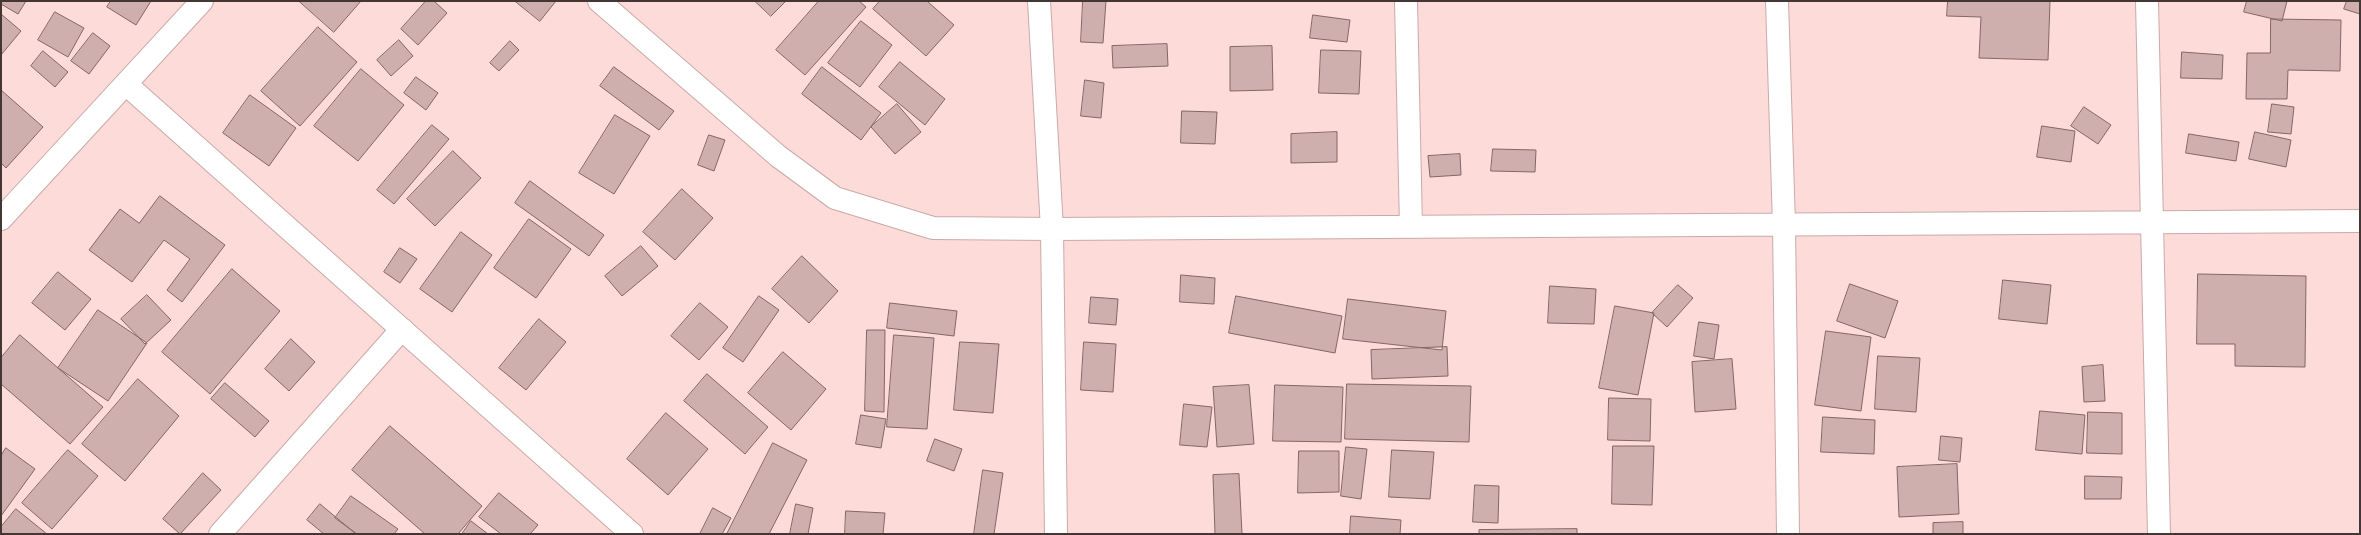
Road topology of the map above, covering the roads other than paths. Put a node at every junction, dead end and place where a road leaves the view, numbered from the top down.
1 (202, 1) edge
2 (598, 1) edge
3 (1039, 1) edge
4 (1406, 1) edge
5 (1777, 1) edge
6 (2147, 1) edge
7 (127, 85) junction
8 (1, 219) edge
9 (2360, 221) edge
10 (2151, 222) junction
11 (1784, 225) junction
12 (1411, 227) junction
13 (1052, 229) junction
14 (402, 329) junction
15 (220, 534) edge
16 (632, 534) edge
17 (1056, 534) edge
18 (1788, 534) edge
19 (2159, 534) edge

1 - 7 street
2 - 13 street
3 - 13 street
4 - 12 street
5 - 11 street
6 - 10 street
7 - 8 street
7 - 14 street
9 - 10 street
10 - 11 street
10 - 19 street
11 - 12 street
11 - 18 street
12 - 13 street
13 - 17 street
14 - 15 street
14 - 16 street

